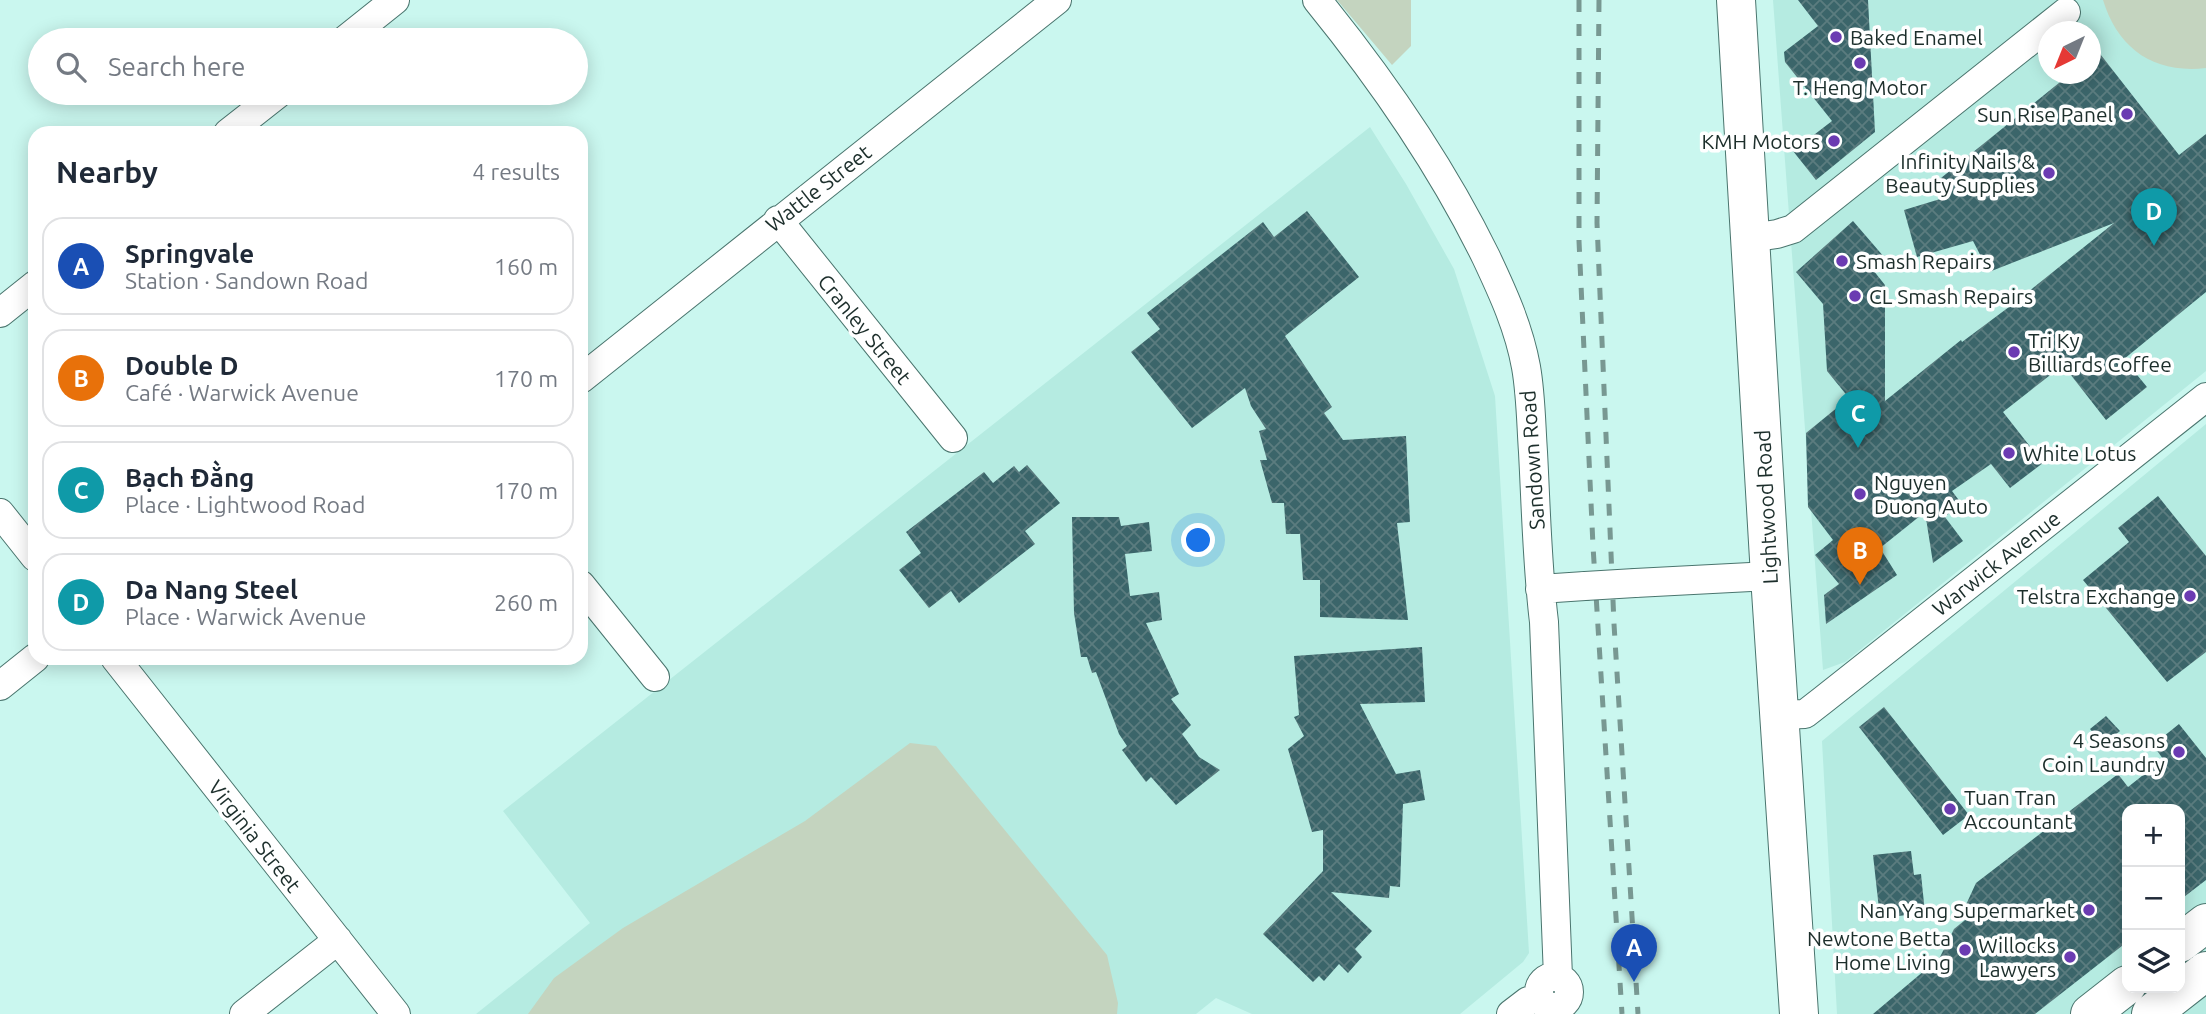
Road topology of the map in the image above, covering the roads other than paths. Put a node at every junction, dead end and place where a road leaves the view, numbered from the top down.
1 (395, 0) edge
2 (1057, 0) edge
3 (1317, 0) edge
4 (1735, 0) edge
5 (2066, 12) dead end
6 (360, 28) edge
7 (264, 105) edge
8 (237, 126) edge
9 (778, 220) junction
10 (1750, 238) junction
11 (28, 291) edge
12 (0, 313) edge
13 (588, 373) edge
14 (2206, 397) edge
15 (953, 438) dead end
16 (0, 513) edge
17 (28, 548) edge
18 (1770, 576) junction
19 (1540, 589) junction
20 (588, 594) edge
21 (28, 664) edge
22 (121, 665) edge
23 (655, 677) dead end
24 (0, 686) edge
25 (1780, 715) junction
26 (2206, 923) edge
27 (2185, 939) edge
28 (338, 940) junction
29 (2206, 971) edge
30 (2122, 989) edge
31 (1551, 999) edge
32 (244, 1014) edge
33 (396, 1014) edge
34 (1511, 1014) edge
35 (1799, 1014) edge
36 (2090, 1014) edge
37 (2151, 1014) edge

1 - 6 street
2 - 9 street, Wattle Street
3 - 19 street, Sandown Road
4 - 10 main road, Lightwood Road
5 - 10 street
7 - 8 street
9 - 13 street, Wattle Street
9 - 15 street, Cranley Street
10 - 18 main road, Lightwood Road
11 - 12 street
14 - 25 street, Warwick Avenue
16 - 17 street
18 - 19 street, bridge
18 - 25 main road, Lightwood Road
19 - 31 street, Sandown Road
20 - 23 street
21 - 24 street
22 - 28 street, Virginia Street
25 - 35 main road, Lightwood Road
26 - 27 main road
28 - 32 street
28 - 33 street, Virginia Street
29 - 37 main road
30 - 36 main road
31 - 34 street

